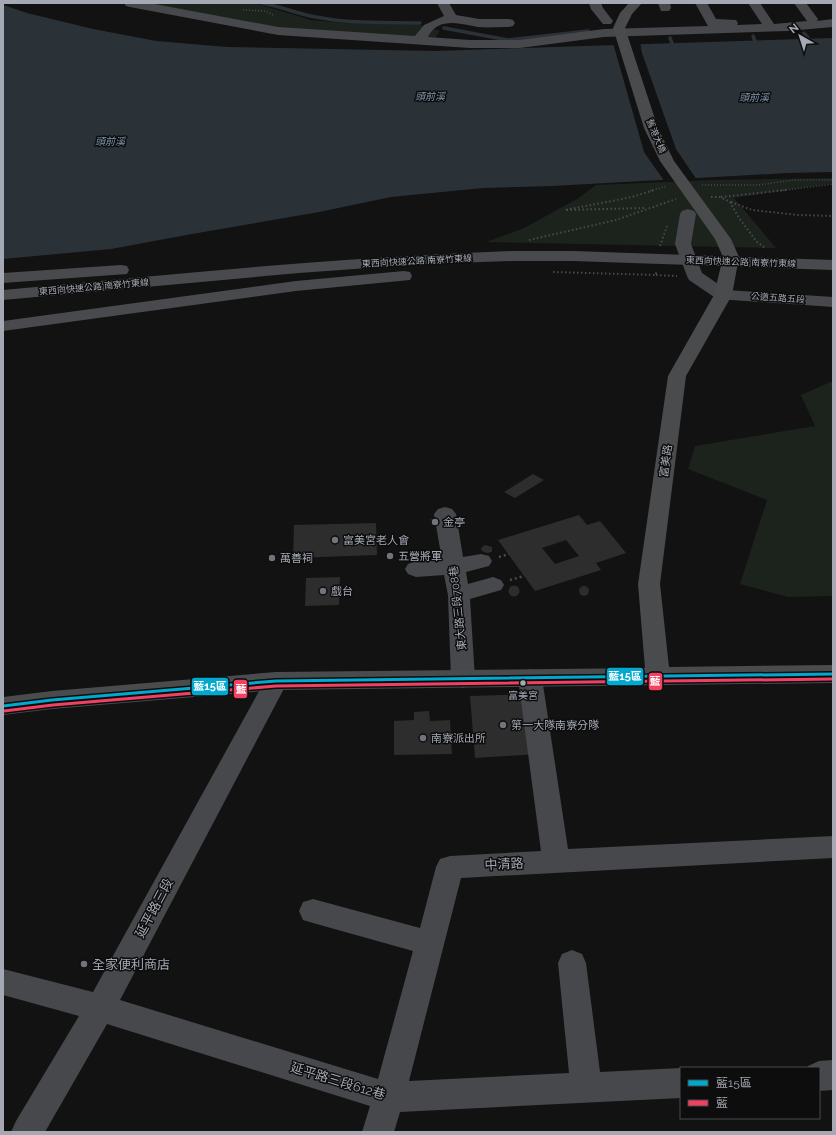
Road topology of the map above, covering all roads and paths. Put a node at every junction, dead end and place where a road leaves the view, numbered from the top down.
1 (130, 3) edge
2 (443, 3) edge
3 (595, 3) edge
4 (636, 3) edge
5 (702, 3) edge
6 (754, 3) edge
7 (800, 3) edge
8 (833, 17) edge
9 (451, 18) junction
10 (812, 19) junction
11 (607, 21) dead end
12 (509, 23) dead end
13 (768, 23) junction
14 (833, 23) edge
15 (420, 41) junction
16 (833, 184) edge
17 (720, 197) junction
18 (705, 198) dead end
19 (676, 199) dead end
20 (730, 202) junction
21 (688, 214) dead end
22 (833, 216) edge
23 (524, 241) dead end
24 (767, 250) dead end
25 (731, 257) joint
26 (513, 262) junction
27 (833, 265) edge
28 (656, 275) dead end
29 (833, 275) edge
30 (695, 276) junction
31 (3, 278) edge
32 (3, 295) edge
33 (723, 295) junction
34 (833, 302) edge
35 (3, 306) edge
36 (3, 326) edge
37 (445, 514) dead end
38 (481, 562) dead end
39 (454, 567) junction
40 (416, 569) dead end
41 (493, 585) dead end
42 (459, 595) junction
43 (833, 674) edge
44 (658, 676) junction
45 (530, 678) junction
46 (463, 679) junction
47 (276, 681) junction
48 (3, 706) edge
49 (833, 848) edge
50 (556, 861) junction
51 (313, 911) dead end
52 (430, 943) junction
53 (572, 963) dead end
54 (3, 982) edge
55 (100, 1008) junction
56 (833, 1075) edge
57 (820, 1076) edge
58 (680, 1083) edge
59 (586, 1088) junction
60 (390, 1097) junction
61 (27, 1132) edge
62 (378, 1132) edge

1 - 15 street
2 - 9 street
3 - 11 street
4 - 25 main road, 舊港大橋
5 - 13 street
6 - 13 street
7 - 10 street
8 - 10 street
9 - 12 street
9 - 15 street
10 - 13 street
14 - 15 street
16 - 17 path
17 - 18 path
17 - 20 path
19 - 23 path
20 - 22 path
20 - 24 path
21 - 30 street
25 - 33 main road, 富美路
26 - 27 highway, 東西向快速公路 南寮竹東線
26 - 29 highway, 東西向快速公路 南寮竹東線
26 - 31 highway
26 - 32 highway, 東西向快速公路 南寮竹東線
26 - 35 highway, 東西向快速公路 南寮竹東線
26 - 36 highway
28 - 30 path
30 - 33 street
33 - 34 street, 公道五路五段
33 - 44 main road, 富美路
37 - 39 street, 東大路三段708巷
38 - 39 street
39 - 40 street
39 - 42 street, 東大路三段708巷
41 - 42 street
42 - 46 street, 東大路三段708巷
43 - 44 main road
44 - 45 main road
45 - 46 main road
45 - 50 street
46 - 47 main road
47 - 48 main road
47 - 55 street, 延平路三段
49 - 50 street, 中清路
50 - 52 street, 中清路
51 - 52 street
52 - 60 street, 中清路
53 - 59 street
54 - 55 street, 延平路三段612巷
55 - 60 street, 延平路三段612巷
55 - 61 street, 延平路三段
56 - 57 street
58 - 59 street, 延平路三段612巷
59 - 60 street, 延平路三段612巷
60 - 62 street, 中清路

